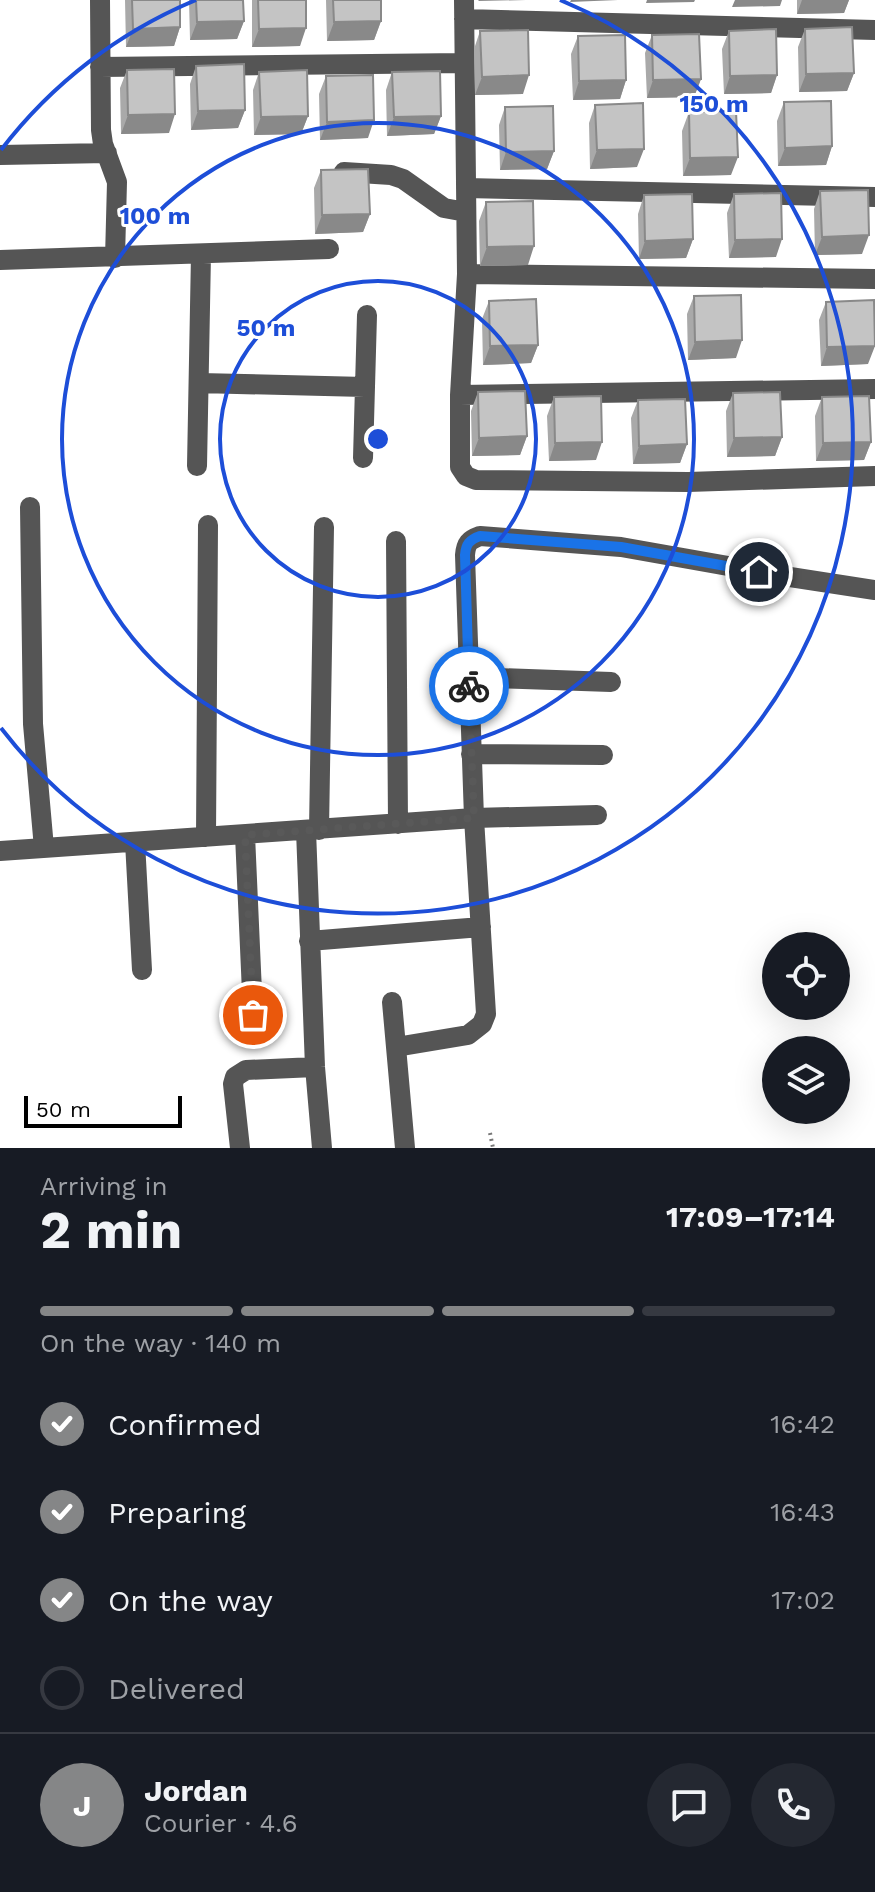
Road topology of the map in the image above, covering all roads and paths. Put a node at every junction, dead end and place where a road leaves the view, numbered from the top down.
1 (100, 0) edge
2 (464, 9) edge
3 (875, 30) edge
4 (464, 63) junction
5 (100, 67) junction
6 (107, 153) junction
7 (0, 155) edge
8 (344, 172) edge
9 (466, 188) junction
10 (875, 197) edge
11 (466, 212) junction
12 (329, 249) dead end
13 (201, 254) junction
14 (115, 258) junction
15 (0, 260) edge
16 (467, 274) junction
17 (875, 279) edge
18 (367, 315) dead end
19 (199, 383) junction
20 (365, 387) junction
21 (875, 389) edge
22 (460, 395) junction
23 (363, 458) dead end
24 (197, 466) dead end
25 (875, 476) edge
26 (30, 507) dead end
27 (208, 525) dead end
28 (324, 527) dead end
29 (396, 541) dead end
30 (875, 590) edge
31 (469, 677) junction
32 (611, 682) dead end
33 (471, 754) junction
34 (603, 755) dead end
35 (597, 815) dead end
36 (474, 818) junction
37 (398, 824) junction
38 (312, 830) junction
39 (245, 835) junction
40 (206, 837) junction
41 (135, 842) junction
42 (44, 848) junction
43 (0, 851) edge
44 (481, 927) junction
45 (309, 941) junction
46 (142, 970) dead end
47 (392, 1002) dead end
48 (253, 1015) dead end
49 (396, 1047) junction
50 (315, 1067) junction
51 (490, 1133) dead end
52 (240, 1148) edge
53 (322, 1148) edge
54 (405, 1148) edge
55 (493, 1148) edge

1 - 5 street
2 - 3 street
2 - 4 street
4 - 5 street
4 - 9 street
5 - 6 street
6 - 7 street
6 - 14 street
8 - 11 street
9 - 10 street
9 - 11 street
11 - 16 street
12 - 13 street
13 - 14 street
13 - 19 street
14 - 15 street
16 - 17 street
16 - 22 street
18 - 20 street
19 - 20 street
19 - 24 street
20 - 23 street
21 - 22 street
22 - 25 street
26 - 42 street
27 - 40 street
28 - 38 street
29 - 37 street
30 - 31 street
31 - 32 street
31 - 33 street
33 - 34 street
33 - 36 street
35 - 36 street
36 - 37 street
36 - 44 street
37 - 38 street
38 - 39 street
38 - 45 street
39 - 40 street
39 - 48 street
40 - 41 street
41 - 42 street
41 - 46 street
42 - 43 street
44 - 45 street
44 - 49 street
45 - 50 street
47 - 49 street
49 - 54 street
50 - 52 street
50 - 53 street
51 - 55 path

